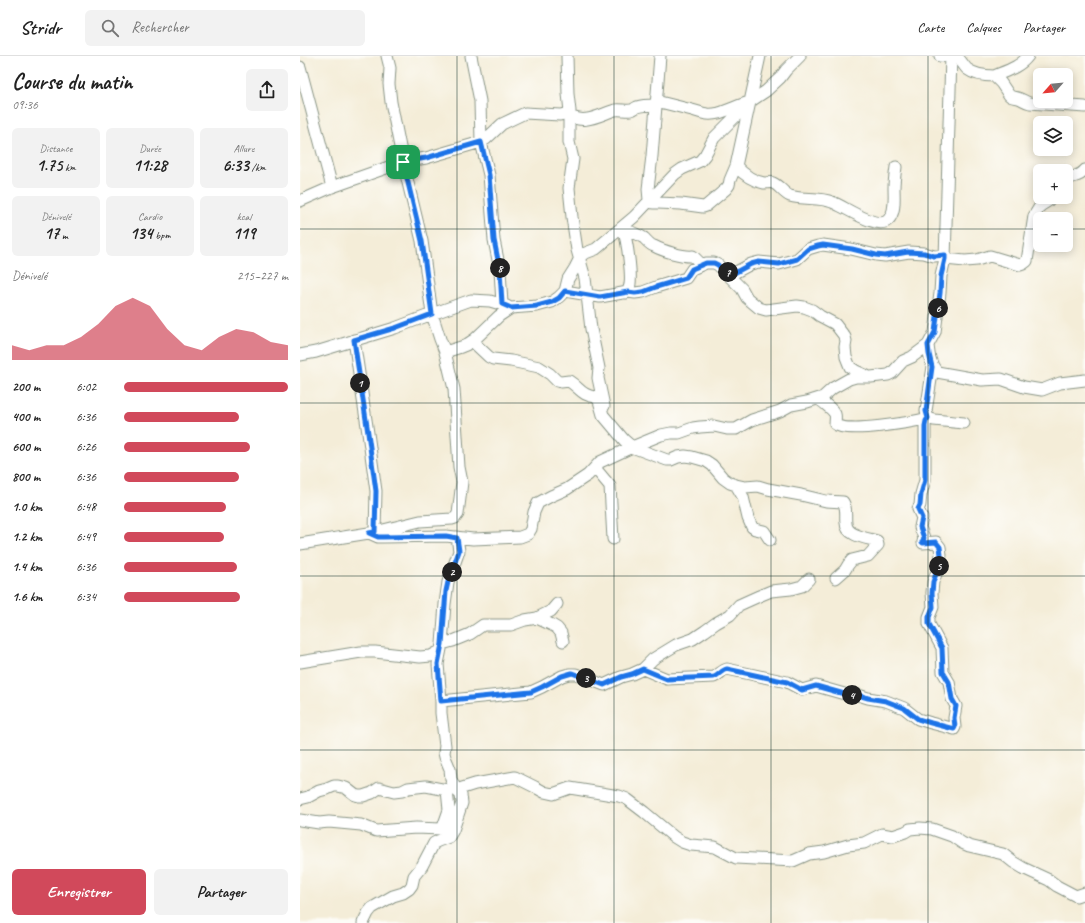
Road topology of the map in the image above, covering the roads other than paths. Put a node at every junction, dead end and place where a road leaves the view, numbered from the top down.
1 (387, 56) edge
2 (471, 56) edge
3 (567, 56) edge
4 (660, 56) edge
5 (760, 56) edge
6 (800, 56) edge
7 (940, 56) edge
8 (952, 56) edge
9 (1028, 56) edge
10 (300, 67) edge
11 (994, 76) junction
12 (751, 101) junction
13 (655, 103) junction
14 (1085, 107) edge
15 (568, 115) junction
16 (481, 142) junction
17 (403, 162) junction
18 (736, 166) junction
19 (896, 167) dead end
20 (1085, 170) edge
21 (1073, 177) edge
22 (332, 186) junction
23 (649, 200) junction
24 (300, 201) edge
25 (1043, 204) edge
26 (622, 229) junction
27 (945, 257) junction
28 (580, 258) junction
29 (702, 265) junction
30 (722, 270) junction
31 (565, 291) junction
32 (626, 293) junction
33 (587, 295) junction
34 (507, 306) junction
35 (432, 314) junction
36 (354, 340) junction
37 (472, 340) junction
38 (928, 345) junction
39 (445, 352) junction
40 (300, 355) edge
41 (932, 367) junction
42 (868, 377) junction
43 (1085, 380) edge
44 (818, 399) junction
45 (928, 418) junction
46 (609, 423) junction
47 (964, 423) dead end
48 (632, 447) junction
49 (595, 468) junction
50 (736, 485) junction
51 (372, 533) junction
52 (457, 538) junction
53 (613, 539) dead end
54 (770, 540) dead end
55 (300, 544) edge
56 (836, 578) dead end
57 (808, 579) dead end
58 (557, 604) dead end
59 (537, 618) junction
60 (563, 641) dead end
61 (438, 652) junction
62 (300, 662) edge
63 (643, 669) junction
64 (441, 701) junction
65 (452, 790) junction
66 (300, 799) edge
67 (300, 820) edge
68 (1085, 893) edge
69 (363, 923) edge

1 - 17 street
2 - 16 street
3 - 15 street
4 - 13 street
5 - 12 street
6 - 12 street
7 - 8 street
8 - 11 street
8 - 27 street
9 - 11 street
10 - 22 street
11 - 14 street
12 - 13 street
12 - 18 street
12 - 23 street
13 - 15 street
13 - 23 street
15 - 16 street
15 - 28 street
16 - 17 street
16 - 34 street
17 - 22 street
17 - 35 street
18 - 19 street
18 - 23 street
20 - 21 street
22 - 24 street
23 - 26 street
25 - 27 street
26 - 28 street
26 - 29 street
26 - 32 street
27 - 30 street
27 - 38 street
28 - 31 street
28 - 33 street
29 - 30 street
29 - 32 street
30 - 42 street
31 - 33 street
31 - 34 street
32 - 33 street
33 - 46 street
34 - 35 street
34 - 37 street
35 - 36 street
35 - 39 street
36 - 40 street
36 - 51 street
37 - 39 street
37 - 46 street
38 - 41 street
38 - 42 street
39 - 51 street
41 - 43 street
41 - 45 street
42 - 44 street
44 - 45 street
44 - 48 street
45 - 47 street
45 - 63 street
46 - 48 street
48 - 49 street
48 - 50 street
49 - 52 street
49 - 53 street
50 - 54 street
50 - 56 street
51 - 52 street
51 - 55 street
52 - 61 street
57 - 63 street
58 - 59 street
59 - 60 street
59 - 61 street
61 - 62 street
61 - 64 street
63 - 64 street
64 - 65 street
65 - 66 street
65 - 67 street
65 - 68 street
65 - 69 street

